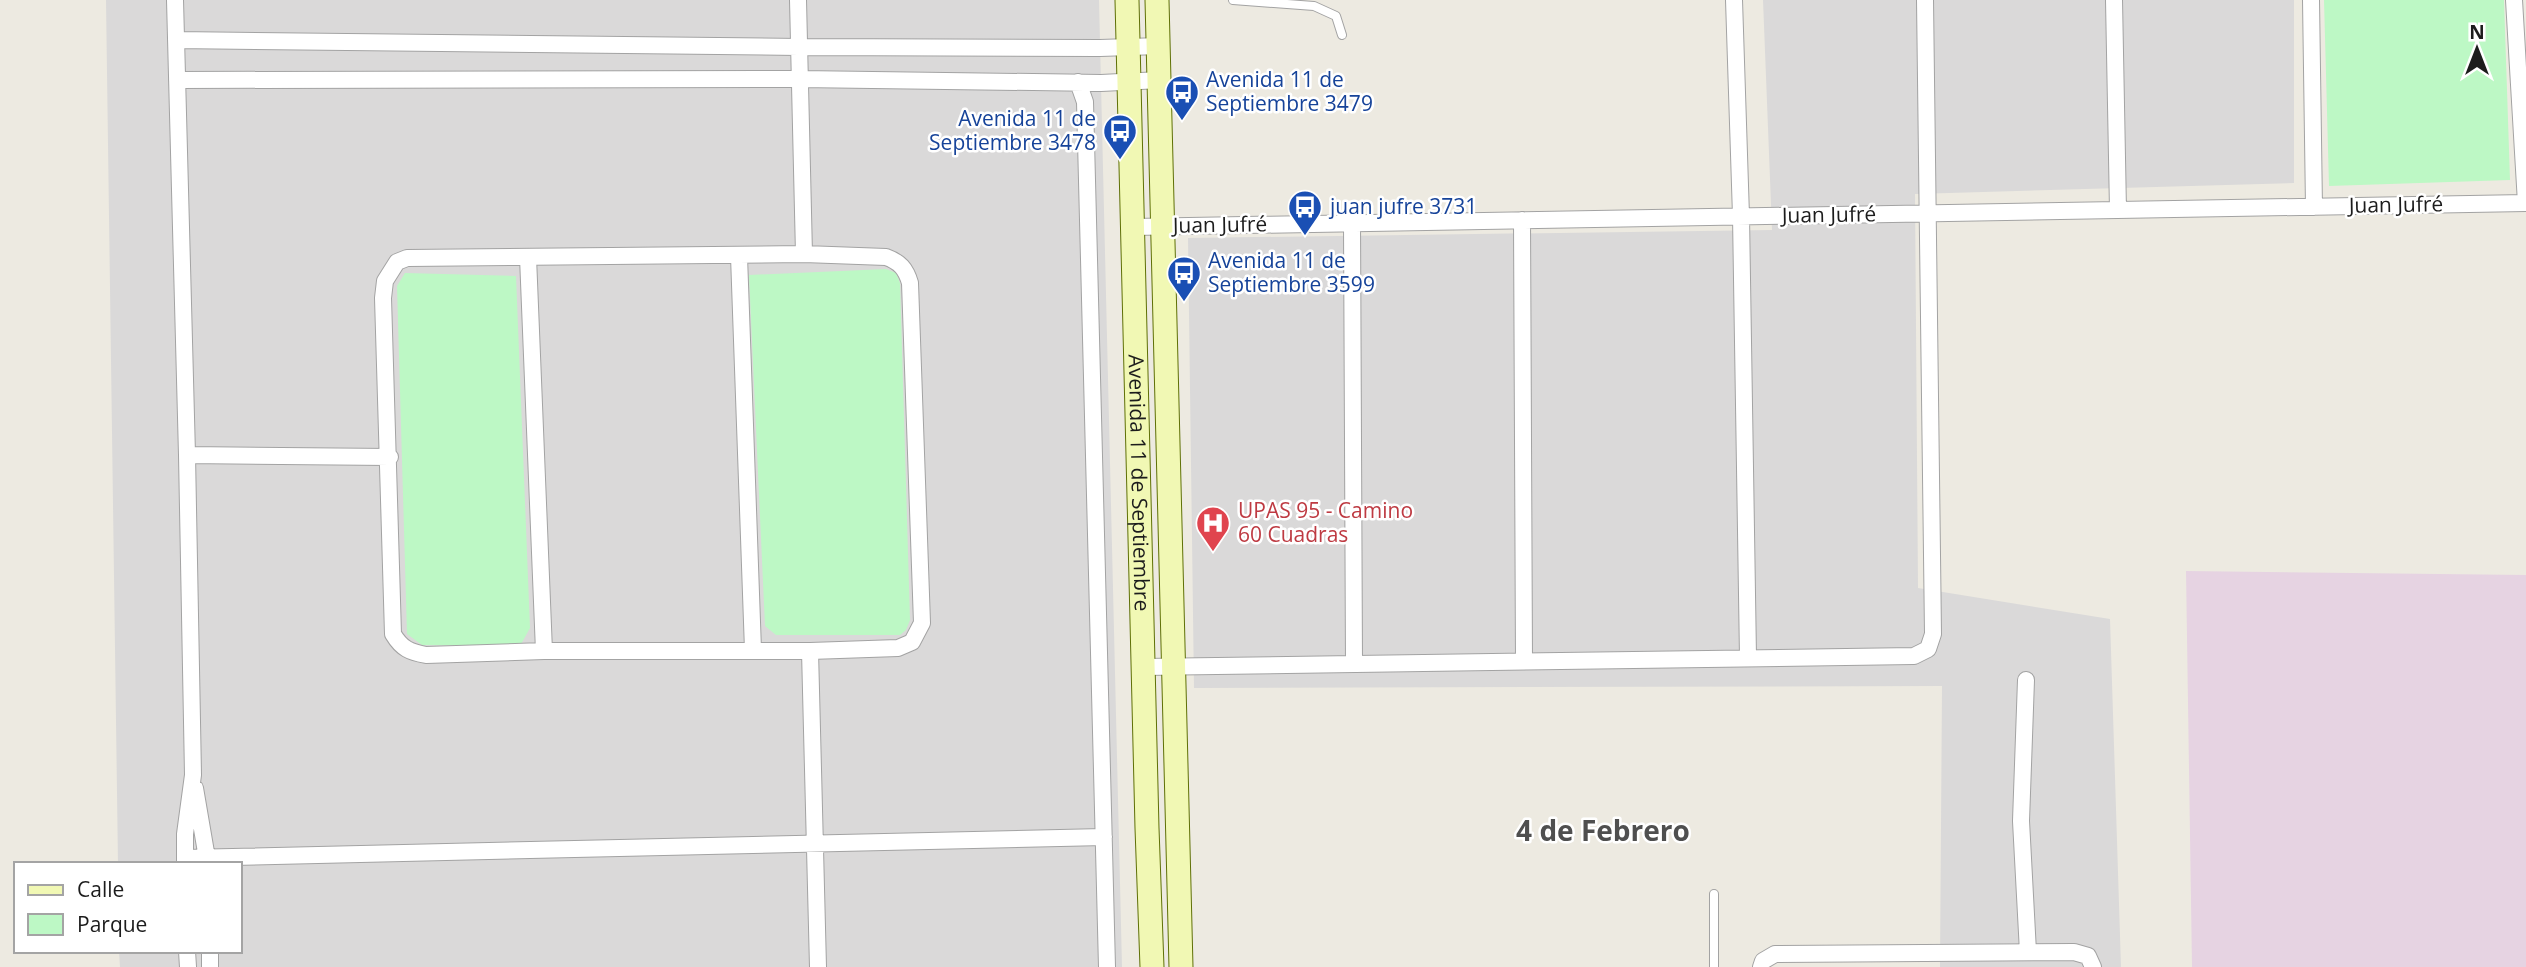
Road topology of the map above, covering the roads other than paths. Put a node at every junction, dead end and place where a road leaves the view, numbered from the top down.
1 (175, 0) edge
2 (798, 0) edge
3 (1127, 0) edge
4 (1157, 0) edge
5 (1233, 0) edge
6 (1734, 0) edge
7 (1925, 0) edge
8 (2114, 0) edge
9 (2311, 0) edge
10 (2514, 0) edge
11 (1342, 35) dead end
12 (176, 40) junction
13 (1159, 46) junction
14 (799, 47) junction
15 (1128, 47) junction
16 (800, 79) junction
17 (177, 80) junction
18 (1160, 80) junction
19 (1129, 81) junction
20 (1078, 82) junction
21 (2526, 203) edge
22 (2314, 207) junction
23 (2118, 210) junction
24 (1929, 213) junction
25 (1741, 216) junction
26 (1522, 220) junction
27 (1352, 222) junction
28 (1164, 226) junction
29 (1133, 227) junction
30 (804, 254) junction
31 (739, 256) junction
32 (528, 257) junction
33 (187, 456) junction
34 (390, 457) junction
35 (753, 650) junction
36 (544, 651) junction
37 (810, 651) junction
38 (1748, 657) junction
39 (1524, 661) junction
40 (1354, 664) junction
41 (1174, 665) junction
42 (1143, 667) junction
43 (2026, 680) dead end
44 (193, 775) junction
45 (1104, 836) junction
46 (817, 844) junction
47 (208, 860) edge
48 (185, 861) edge
49 (1714, 894) dead end
50 (2028, 952) junction
51 (818, 967) edge
52 (1107, 967) edge
53 (1153, 967) edge
54 (1181, 967) edge
55 (1714, 967) edge
56 (1762, 967) edge
57 (2094, 967) edge

1 - 12 street
2 - 14 street
3 - 15 main road, Avenida 11 de Septiembre
4 - 13 main road, Avenida 11 de Septiembre
5 - 11 lane
6 - 25 street
7 - 24 street
8 - 23 street
9 - 22 street
10 - 21 street
12 - 14 street
12 - 17 street
13 - 15 street
13 - 18 main road, Avenida 11 de Septiembre
14 - 15 street
14 - 16 street
15 - 19 main road, Avenida 11 de Septiembre
16 - 17 street
16 - 20 street
16 - 30 street
17 - 33 street
18 - 19 street
18 - 28 main road, Avenida 11 de Septiembre
19 - 20 street
19 - 29 main road, Avenida 11 de Septiembre
20 - 45 street
21 - 22 street, Juan Jufré
22 - 23 street, Juan Jufré
23 - 24 street, Juan Jufré
24 - 25 street, Juan Jufré
24 - 38 street
25 - 26 street, Juan Jufré
25 - 38 street
26 - 27 street, Juan Jufré
26 - 39 street
27 - 28 street, Juan Jufré
27 - 40 street
28 - 29 street, Juan Jufré
28 - 41 main road, Avenida 11 de Septiembre
29 - 42 main road, Avenida 11 de Septiembre
30 - 31 street
30 - 37 street
31 - 32 street
31 - 35 street
32 - 34 street
32 - 36 street
33 - 34 street
33 - 44 street
34 - 36 street
35 - 36 street
35 - 37 street
37 - 46 street
38 - 39 street
39 - 40 street
40 - 41 street
41 - 42 street
41 - 54 main road, Avenida 11 de Septiembre
42 - 53 main road, Avenida 11 de Septiembre
43 - 50 street
44 - 47 street
44 - 48 street
45 - 46 street
45 - 52 street
46 - 47 street
46 - 51 street
47 - 48 street
49 - 55 lane
50 - 56 street
50 - 57 street

